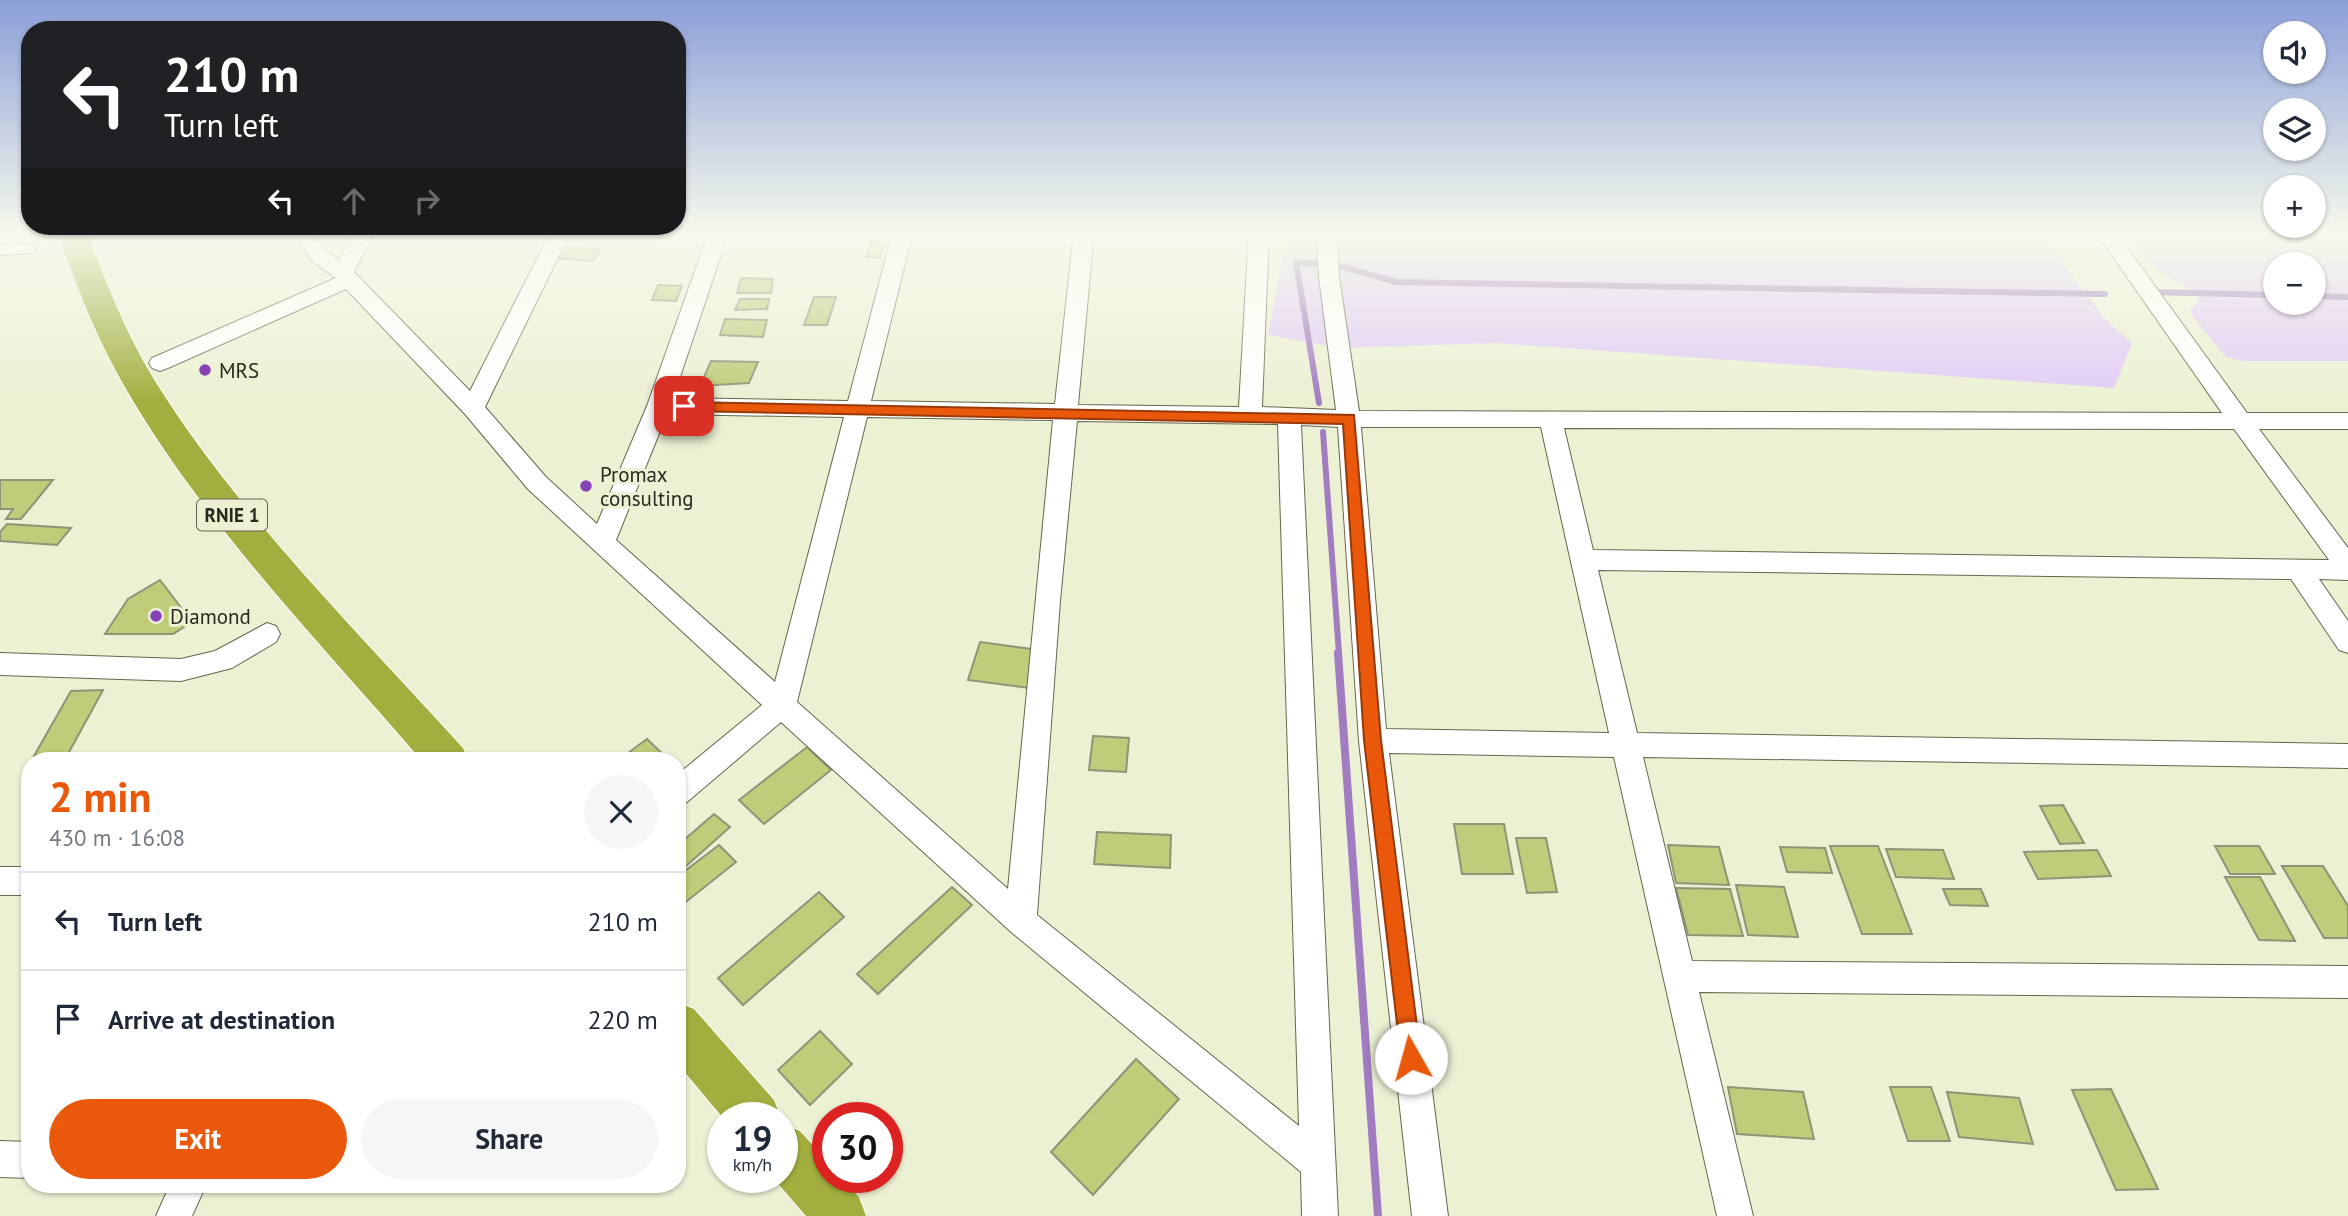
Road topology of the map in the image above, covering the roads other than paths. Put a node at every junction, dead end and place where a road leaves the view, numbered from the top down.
1 (95, 288) edge
2 (321, 288) edge
3 (357, 288) edge
4 (533, 288) edge
5 (700, 288) edge
6 (889, 288) edge
7 (1079, 288) edge
8 (1256, 288) edge
9 (1331, 288) edge
10 (2145, 288) edge
11 (160, 363) dead end
12 (659, 406) junction
13 (473, 408) junction
14 (858, 408) junction
15 (1068, 412) junction
16 (1250, 415) junction
17 (1289, 416) junction
18 (1550, 418) junction
19 (1349, 419) junction
20 (2239, 419) junction
21 (2348, 421) edge
22 (603, 543) junction
23 (1584, 560) junction
24 (2348, 569) edge
25 (2299, 570) junction
26 (267, 634) dead end
27 (2348, 642) edge
28 (3, 659) edge
29 (783, 704) junction
30 (1373, 740) junction
31 (1626, 745) junction
32 (440, 752) edge
33 (2348, 756) edge
34 (686, 785) edge
35 (0, 881) edge
36 (21, 881) edge
37 (1021, 921) junction
38 (1680, 976) junction
39 (2348, 982) edge
40 (686, 1036) edge
41 (742, 1102) edge
42 (0, 1160) edge
43 (21, 1160) edge
44 (1318, 1164) junction
45 (798, 1167) edge
46 (184, 1193) edge
47 (174, 1216) edge
48 (840, 1216) edge
49 (1321, 1216) edge
50 (1430, 1216) edge
51 (1735, 1216) edge

1 - 32 highway, RNIE 1
2 - 11 street
3 - 13 street
4 - 13 street
5 - 12 street
6 - 14 street
7 - 15 street
8 - 16 street
9 - 19 street
10 - 20 street
12 - 14 street
12 - 22 street
13 - 22 street
14 - 15 street
14 - 29 street
15 - 16 street
15 - 37 street
16 - 17 street
17 - 19 street
17 - 44 street
18 - 19 street
18 - 20 street
18 - 23 street
19 - 30 street
20 - 21 street
20 - 24 street
22 - 29 street
23 - 25 street
23 - 31 street
24 - 25 street
25 - 27 street
26 - 28 street
29 - 34 street
29 - 37 street
30 - 31 street
30 - 50 street
31 - 33 street
31 - 38 street
35 - 36 street
37 - 44 street
38 - 39 street
38 - 51 street
40 - 41 highway
42 - 43 street
44 - 49 street
45 - 48 highway
46 - 47 street

